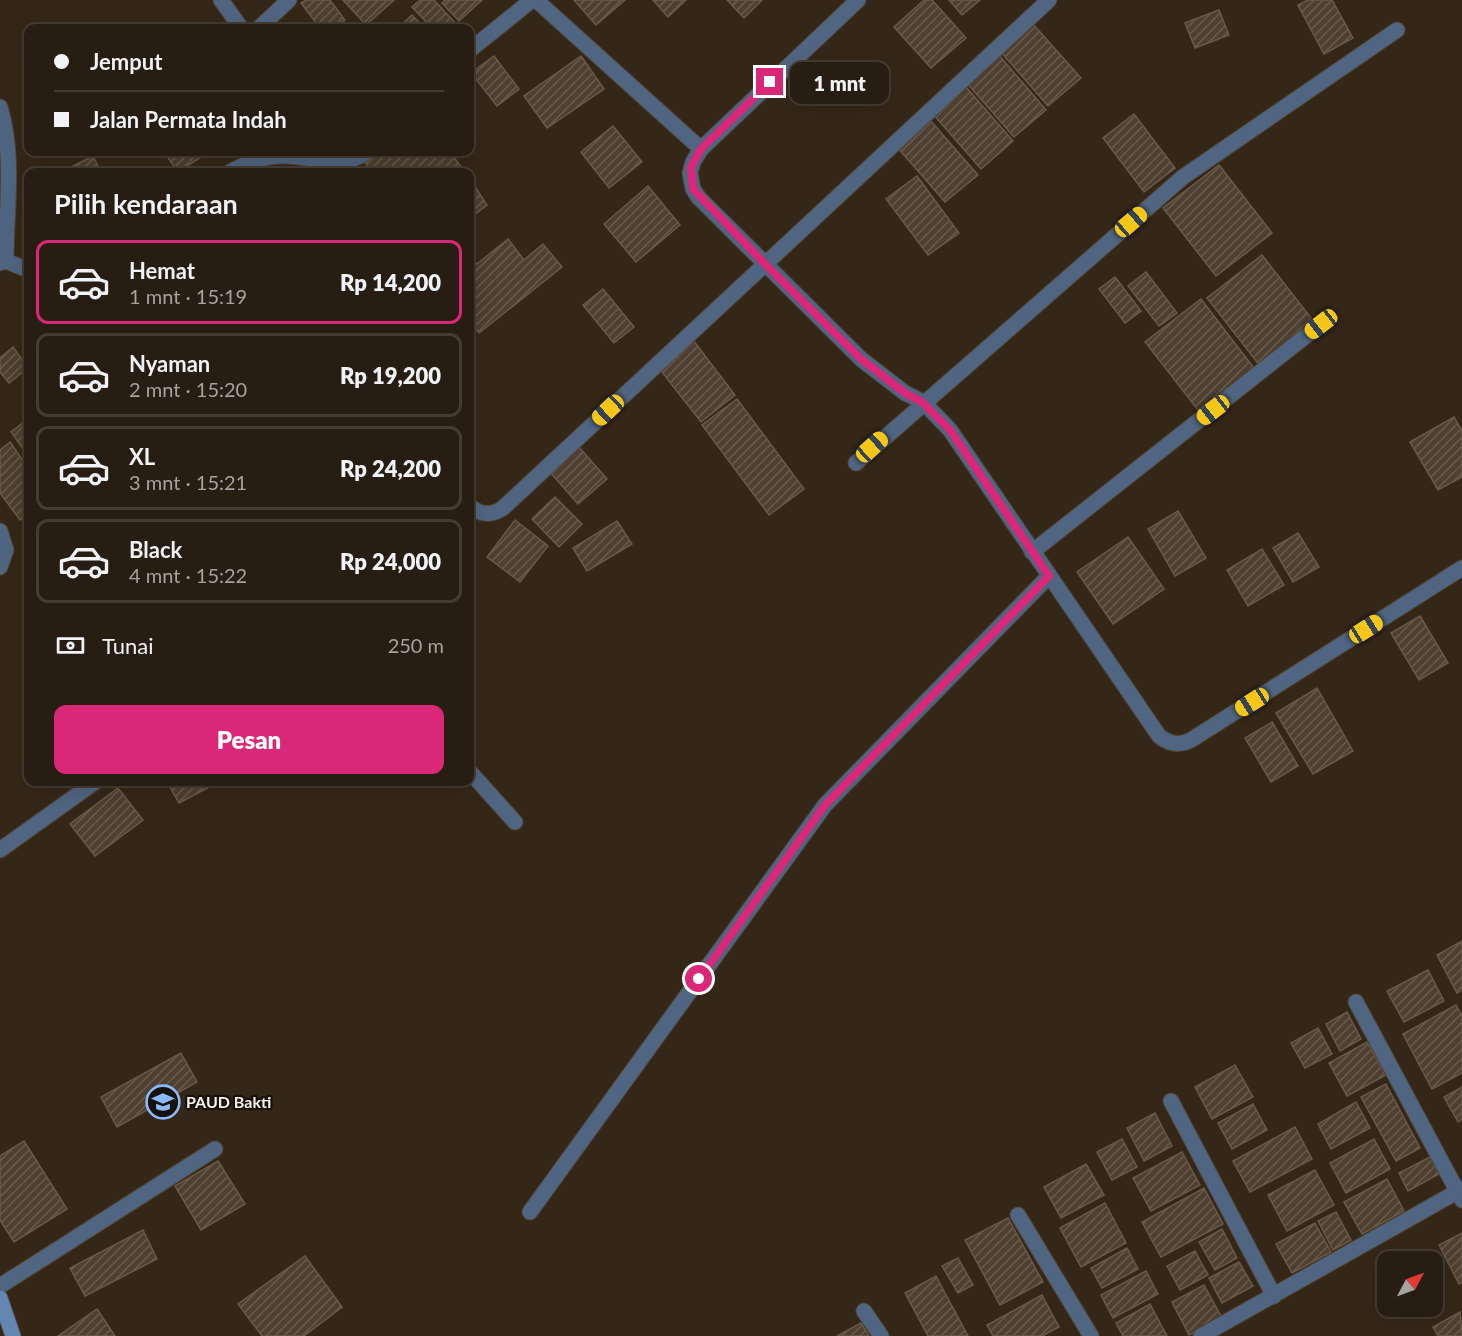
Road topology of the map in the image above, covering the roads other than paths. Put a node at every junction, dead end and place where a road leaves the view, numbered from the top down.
1 (221, 0) edge
2 (289, 0) edge
3 (534, 0) edge
4 (858, 0) edge
5 (1049, 0) edge
6 (238, 24) edge
7 (263, 24) edge
8 (1397, 30) dead end
9 (474, 47) edge
10 (0, 107) edge
11 (701, 149) junction
12 (286, 156) edge
13 (286, 156) edge
14 (359, 156) edge
15 (331, 162) edge
16 (238, 168) edge
17 (3, 262) edge
18 (765, 264) junction
19 (24, 269) edge
20 (1321, 324) dead end
21 (922, 402) junction
22 (855, 463) dead end
23 (474, 508) edge
24 (0, 531) edge
25 (1032, 552) junction
26 (0, 567) edge
27 (1462, 568) edge
28 (1049, 576) junction
29 (474, 776) edge
30 (89, 786) edge
31 (515, 822) dead end
32 (0, 850) edge
33 (1356, 1002) dead end
34 (1171, 1101) dead end
35 (215, 1149) dead end
36 (1461, 1193) edge
37 (530, 1212) dead end
38 (1018, 1215) dead end
39 (0, 1287) edge
40 (1274, 1296) junction
41 (0, 1298) edge
42 (864, 1311) dead end
43 (13, 1336) edge
44 (881, 1336) edge
45 (1091, 1336) edge
46 (1201, 1336) edge

1 - 6 street
2 - 7 street
3 - 9 street
3 - 11 street
4 - 11 street
5 - 18 street
8 - 21 street
10 - 17 street
11 - 18 street
12 - 16 street
13 - 15 street
14 - 15 street
17 - 19 street
18 - 21 street
18 - 23 street
20 - 25 street
21 - 22 street
21 - 25 street
24 - 26 street
25 - 28 street
27 - 28 street
28 - 37 street
29 - 31 street
30 - 32 street
33 - 36 street
34 - 40 street
35 - 39 street
36 - 40 street
38 - 45 street
40 - 46 street
41 - 43 street
42 - 44 street

